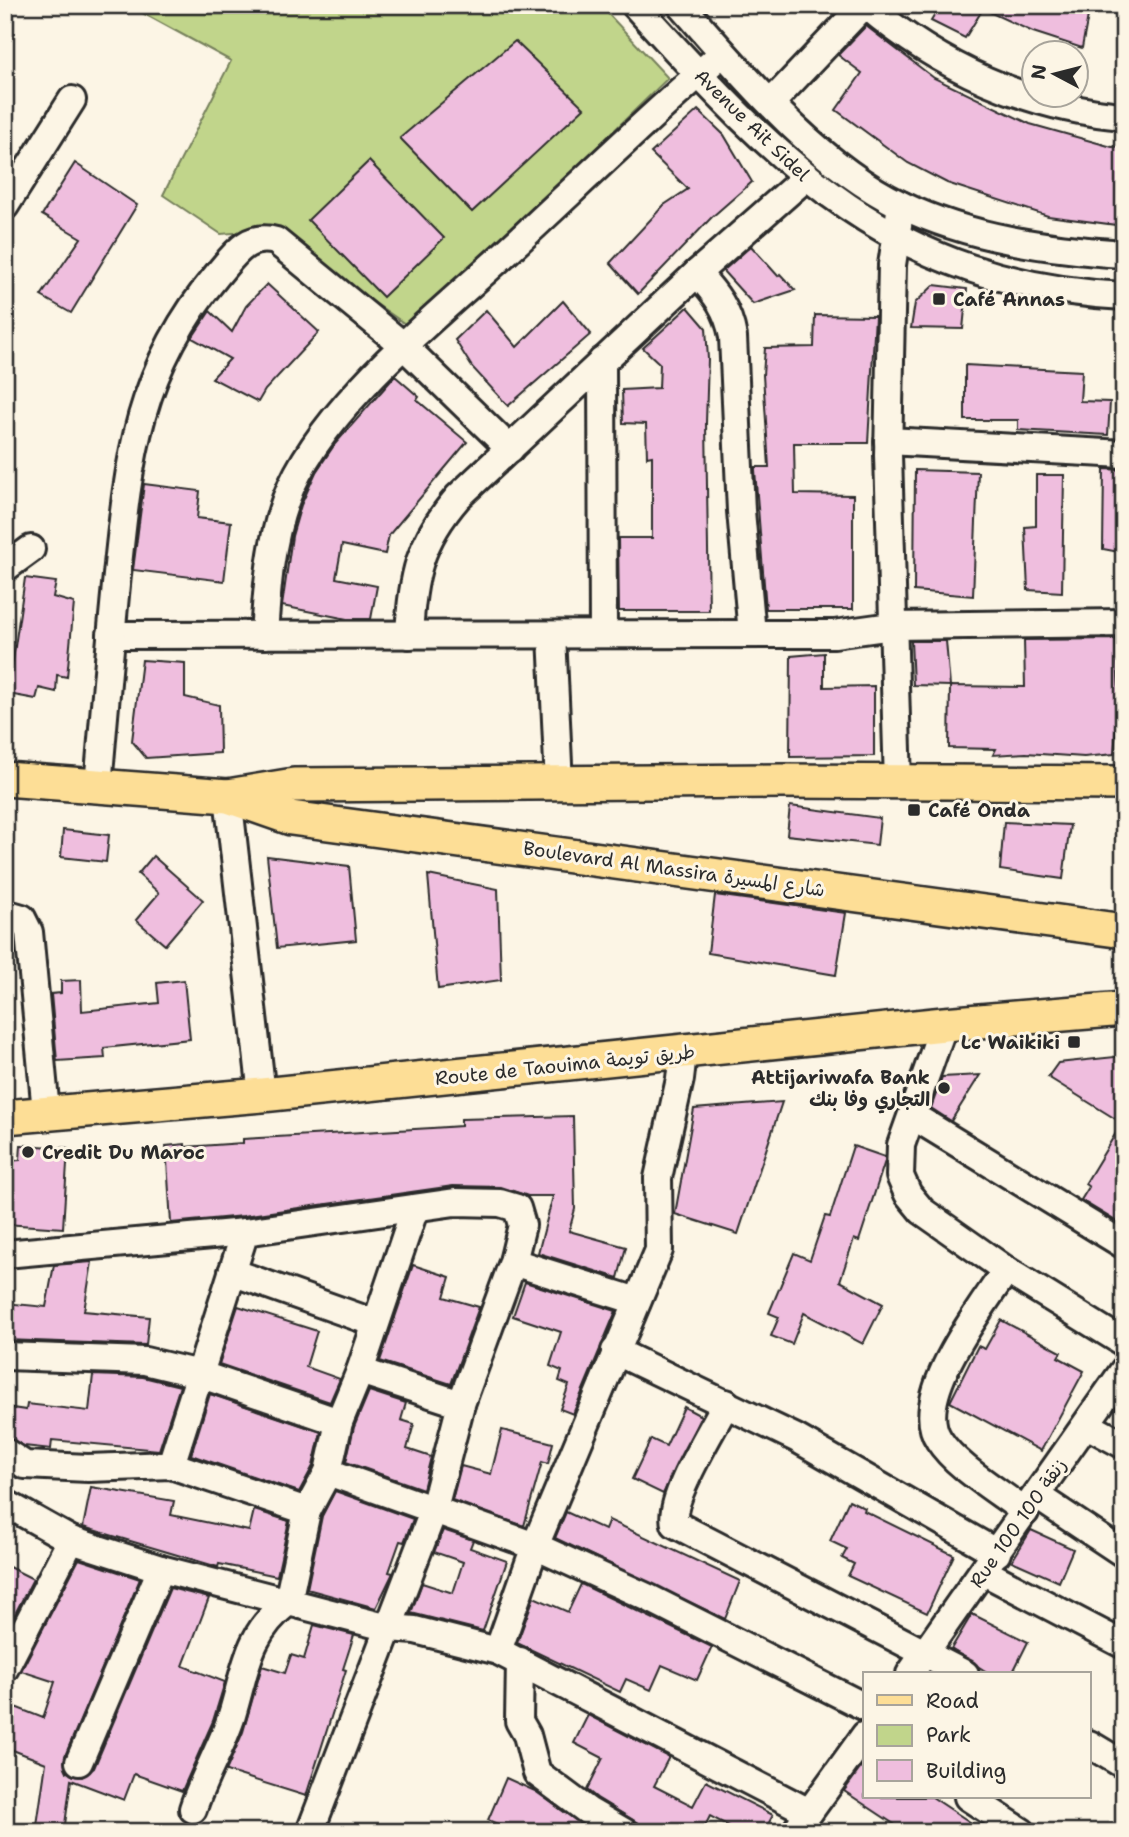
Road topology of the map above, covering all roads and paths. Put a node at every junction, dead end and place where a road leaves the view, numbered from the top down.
1 (635, 5) edge
2 (681, 5) edge
3 (865, 5) edge
4 (723, 53) junction
5 (698, 75) junction
6 (72, 100) dead end
7 (771, 103) junction
8 (1124, 116) edge
9 (805, 178) junction
10 (901, 205) junction
11 (5, 206) edge
12 (895, 237) junction
13 (1124, 254) edge
14 (697, 273) junction
15 (1124, 296) edge
16 (405, 347) junction
17 (602, 360) junction
18 (888, 441) junction
19 (510, 450) junction
20 (1124, 454) edge
21 (31, 549) dead end
22 (5, 568) edge
23 (1124, 623) edge
24 (891, 626) junction
25 (603, 634) junction
26 (752, 634) junction
27 (111, 635) junction
28 (264, 635) junction
29 (409, 635) junction
30 (552, 635) junction
31 (5, 779) edge
32 (898, 783) junction
33 (1124, 783) edge
34 (559, 785) junction
35 (98, 786) junction
36 (228, 796) junction
37 (5, 913) edge
38 (1124, 931) edge
39 (1124, 1009) edge
40 (944, 1024) junction
41 (682, 1053) junction
42 (262, 1095) junction
43 (46, 1112) junction
44 (913, 1116) junction
45 (5, 1117) edge
46 (415, 1208) junction
47 (245, 1232) junction
48 (1124, 1245) edge
49 (5, 1254) edge
50 (513, 1262) junction
51 (1006, 1270) junction
52 (232, 1272) junction
53 (637, 1301) junction
54 (375, 1323) junction
55 (1124, 1343) edge
56 (615, 1351) junction
57 (5, 1356) edge
58 (1124, 1370) edge
59 (360, 1371) junction
60 (199, 1374) junction
61 (726, 1403) junction
62 (461, 1404) junction
63 (339, 1422) junction
64 (1087, 1425) junction
65 (1124, 1445) edge
66 (5, 1452) edge
67 (171, 1465) junction
68 (328, 1472) junction
69 (5, 1503) edge
70 (1031, 1504) junction
71 (307, 1511) junction
72 (433, 1512) junction
73 (71, 1540) junction
74 (535, 1546) junction
75 (1124, 1554) edge
76 (990, 1562) junction
77 (161, 1569) junction
78 (288, 1602) junction
79 (389, 1628) junction
80 (1124, 1645) edge
81 (926, 1652) junction
82 (509, 1656) junction
83 (5, 1668) edge
84 (911, 1672) edge
85 (961, 1672) edge
86 (863, 1706) edge
87 (863, 1738) edge
88 (1090, 1745) edge
89 (79, 1762) dead end
90 (1124, 1765) edge
91 (970, 1798) edge
92 (193, 1809) dead end
93 (802, 1822) edge
94 (310, 1832) edge
95 (624, 1832) edge
96 (1023, 1832) edge

1 - 5 street, Avenue Ait Sidel
2 - 4 street, Avenue Ait Sidel
3 - 7 street
3 - 8 street
4 - 5 street
4 - 7 street, Avenue Ait Sidel
5 - 9 street, Avenue Ait Sidel
5 - 16 street
6 - 11 street
7 - 10 street, Avenue Ait Sidel
9 - 12 street, Avenue Ait Sidel
9 - 14 street
10 - 12 street
10 - 13 street, Avenue Ait Sidel
12 - 15 street, Avenue Ait Sidel
12 - 18 street
14 - 17 street
14 - 26 street
16 - 19 street
16 - 27 street
16 - 28 street
17 - 19 street
17 - 25 street
18 - 20 street
18 - 24 street
19 - 29 street
21 - 22 street
23 - 24 street
24 - 26 street
24 - 32 street
25 - 26 street
25 - 30 street
27 - 28 street
27 - 35 street
28 - 29 street
29 - 30 street
30 - 34 street
31 - 35 main road, Boulevard Al Massira شارع المسيرة
32 - 33 main road, Boulevard Al Massira شارع المسيرة
32 - 34 main road, Boulevard Al Massira شارع المسيرة
34 - 36 main road, Boulevard Al Massira شارع المسيرة
35 - 36 main road, Boulevard Al Massira شارع المسيرة
36 - 38 main road, Boulevard Al Massira شارع المسيرة
36 - 42 street
37 - 43 street
39 - 40 main road, Route de Taouima طريق تويمة
40 - 41 main road, Route de Taouima طريق تويمة
40 - 44 street
41 - 42 main road, Route de Taouima طريق تويمة
41 - 53 street
42 - 43 main road, Route de Taouima طريق تويمة
43 - 45 main road, Route de Taouima طريق تويمة
44 - 48 street
44 - 51 street
46 - 47 street
46 - 50 street
46 - 54 street
47 - 49 street
47 - 52 street
50 - 53 street
50 - 62 street
51 - 55 street
51 - 70 street
52 - 54 street
52 - 60 street
53 - 56 street
54 - 59 street
56 - 61 street
56 - 74 street
57 - 60 street
58 - 64 street, Rue 100 زنقة 100
59 - 62 street
59 - 63 street
60 - 63 street
60 - 67 street
61 - 76 street
61 - 81 street
62 - 72 street
63 - 68 street
64 - 65 street
64 - 70 street, Rue 100 زنقة 100
66 - 67 street
67 - 71 street
68 - 71 street
68 - 72 street
69 - 73 street
70 - 75 street
70 - 76 street, Rue 100 زنقة 100
71 - 78 street
72 - 74 street
72 - 79 street
73 - 77 street
73 - 83 street
74 - 82 street
74 - 86 street
76 - 80 street
76 - 81 street, Rue 100 زنقة 100
77 - 78 street
77 - 89 street
78 - 79 street
78 - 92 street
79 - 82 street
79 - 94 street
81 - 84 street, Rue 100 زنقة 100
81 - 85 street
82 - 93 street
82 - 95 street
87 - 93 street
88 - 90 street
91 - 96 street

